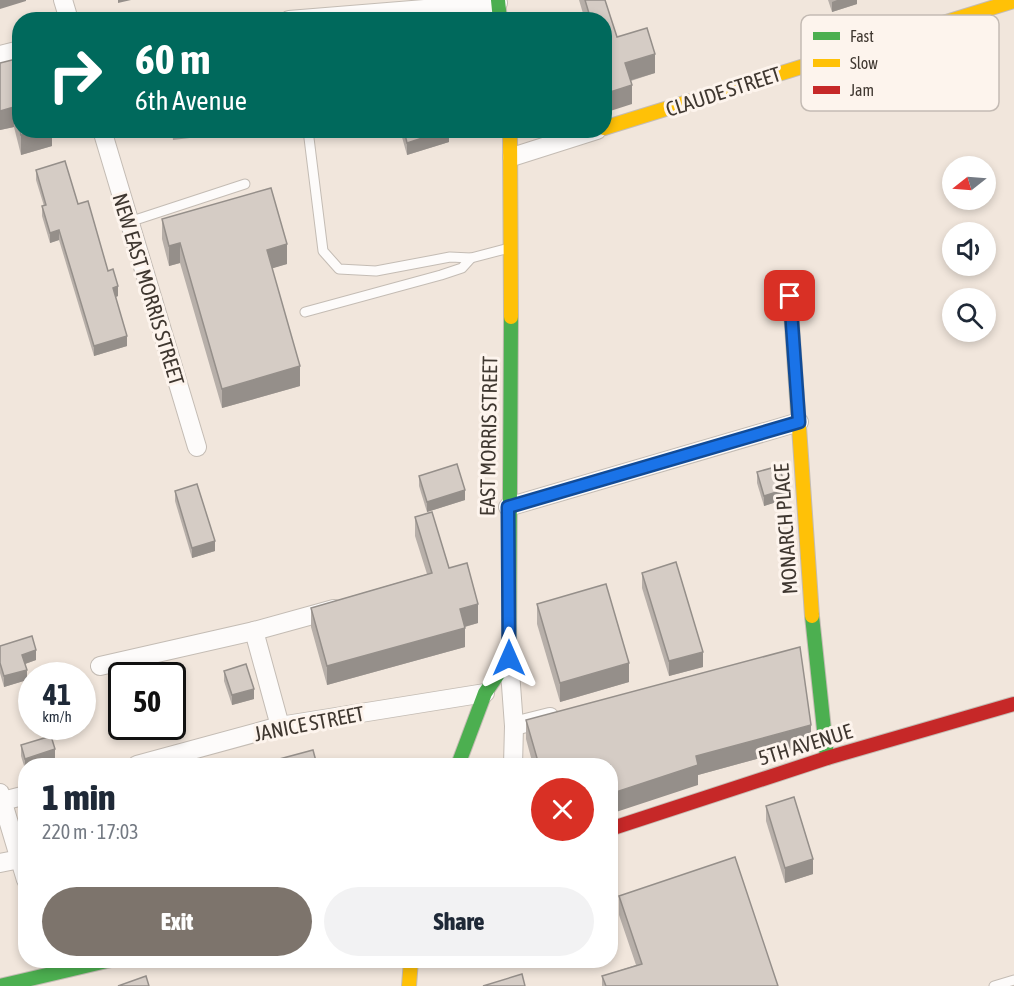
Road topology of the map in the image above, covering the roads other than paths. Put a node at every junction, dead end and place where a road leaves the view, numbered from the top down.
1 (1014, 1) edge
2 (499, 7) edge
3 (414, 12) edge
4 (969, 15) edge
5 (801, 67) edge
6 (612, 126) edge
7 (104, 138) edge
8 (309, 138) edge
9 (511, 138) edge
10 (573, 138) edge
11 (512, 158) junction
12 (245, 184) dead end
13 (129, 222) junction
14 (511, 248) junction
15 (471, 258) junction
16 (790, 296) dead end
17 (304, 312) dead end
18 (799, 422) junction
19 (197, 447) dead end
20 (508, 507) junction
21 (355, 603) edge
22 (254, 631) junction
23 (509, 658) junction
24 (100, 666) dead end
25 (485, 693) junction
26 (1014, 704) edge
27 (572, 712) edge
28 (280, 726) junction
29 (514, 726) junction
30 (163, 758) edge
31 (461, 758) edge
32 (513, 758) edge
33 (827, 759) junction
34 (18, 796) edge
35 (1, 797) edge
36 (618, 826) edge
37 (18, 852) edge
38 (18, 859) edge
39 (0, 863) edge
40 (76, 968) edge
41 (410, 968) edge
42 (50, 974) edge
43 (1014, 980) edge
44 (0, 986) edge
45 (409, 986) edge
46 (994, 986) edge

1 - 4 street, CLAUDE STREET
2 - 3 street
5 - 6 street, CLAUDE STREET
7 - 13 street, NEW EAST MORRIS STREET
8 - 15 lane
9 - 11 street, EAST MORRIS STREET
10 - 11 street
11 - 14 street, EAST MORRIS STREET
12 - 13 lane
13 - 19 street, NEW EAST MORRIS STREET
14 - 15 lane
14 - 20 street, EAST MORRIS STREET
15 - 17 lane
16 - 18 street, MONARCH PLACE
18 - 20 street
18 - 33 street, MONARCH PLACE
20 - 23 street, EAST MORRIS STREET
21 - 22 street
22 - 24 street
22 - 28 street
23 - 25 street
23 - 29 street
25 - 28 street, JANICE STREET
25 - 31 street
26 - 33 street, 5TH AVENUE
27 - 29 street
28 - 30 street, JANICE STREET
29 - 32 street
33 - 36 street, 5TH AVENUE
34 - 35 street
35 - 37 street
38 - 39 street
40 - 42 street
41 - 45 street
42 - 44 street
43 - 46 lane

